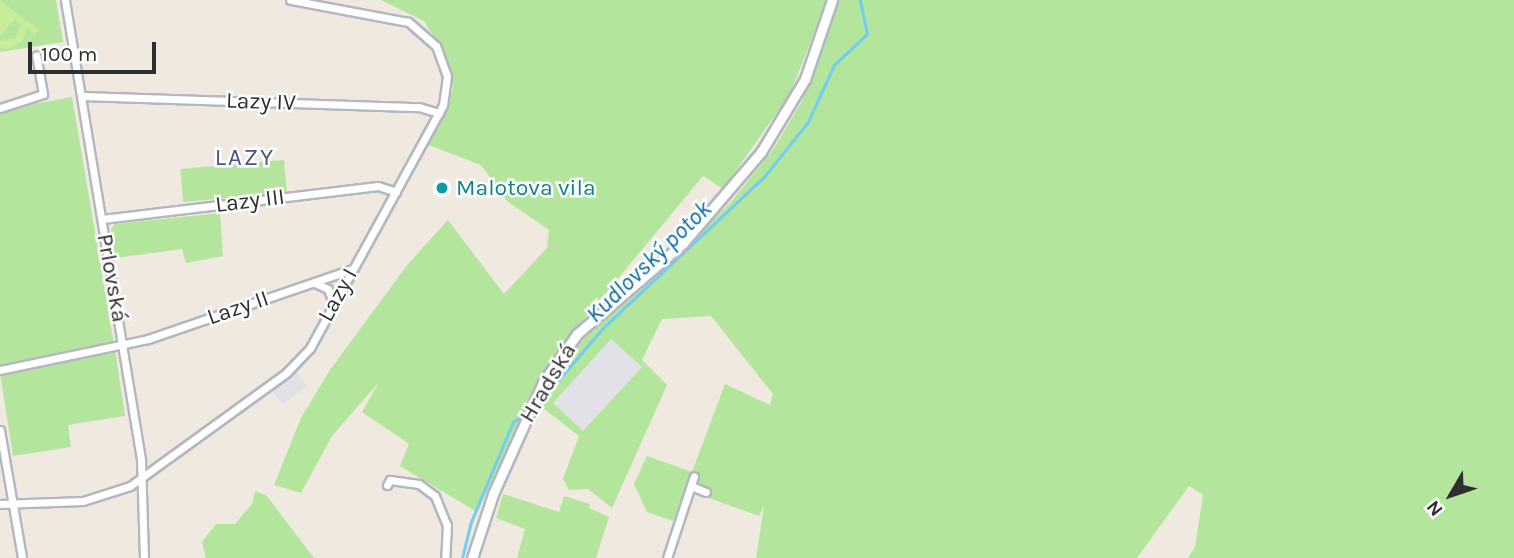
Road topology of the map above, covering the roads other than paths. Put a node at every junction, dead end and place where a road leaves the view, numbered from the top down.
1 (290, 0) edge
2 (832, 0) edge
3 (65, 1) edge
4 (36, 56) dead end
5 (82, 96) junction
6 (0, 108) edge
7 (439, 113) junction
8 (396, 191) junction
9 (102, 219) junction
10 (353, 269) junction
11 (312, 283) junction
12 (333, 303) junction
13 (123, 345) junction
14 (0, 370) edge
15 (0, 430) edge
16 (694, 476) dead end
17 (143, 477) junction
18 (387, 485) dead end
19 (691, 486) junction
20 (706, 492) dead end
21 (0, 504) edge
22 (12, 504) junction
23 (22, 558) edge
24 (144, 558) edge
25 (445, 558) edge
26 (472, 558) edge
27 (667, 558) edge

1 - 7 street, Lazy I
2 - 26 street, Hradská
3 - 5 street, Prlovská
4 - 6 street
5 - 7 street, Lazy IV
5 - 9 street, Prlovská
7 - 8 street, Lazy I
8 - 9 street, Lazy III
8 - 10 street, Lazy I
9 - 13 street, Prlovská
10 - 11 street, Lazy II
10 - 12 street, Lazy I
11 - 12 street
11 - 13 street, Lazy II
12 - 17 street, Lazy I
13 - 14 street, Lazy II
13 - 17 street, Prlovská
15 - 22 street
16 - 19 street
17 - 22 street, Lazy I
17 - 24 street, Prlovská
18 - 25 street
19 - 20 street
19 - 27 street
21 - 22 street, Lazy I
22 - 23 street

